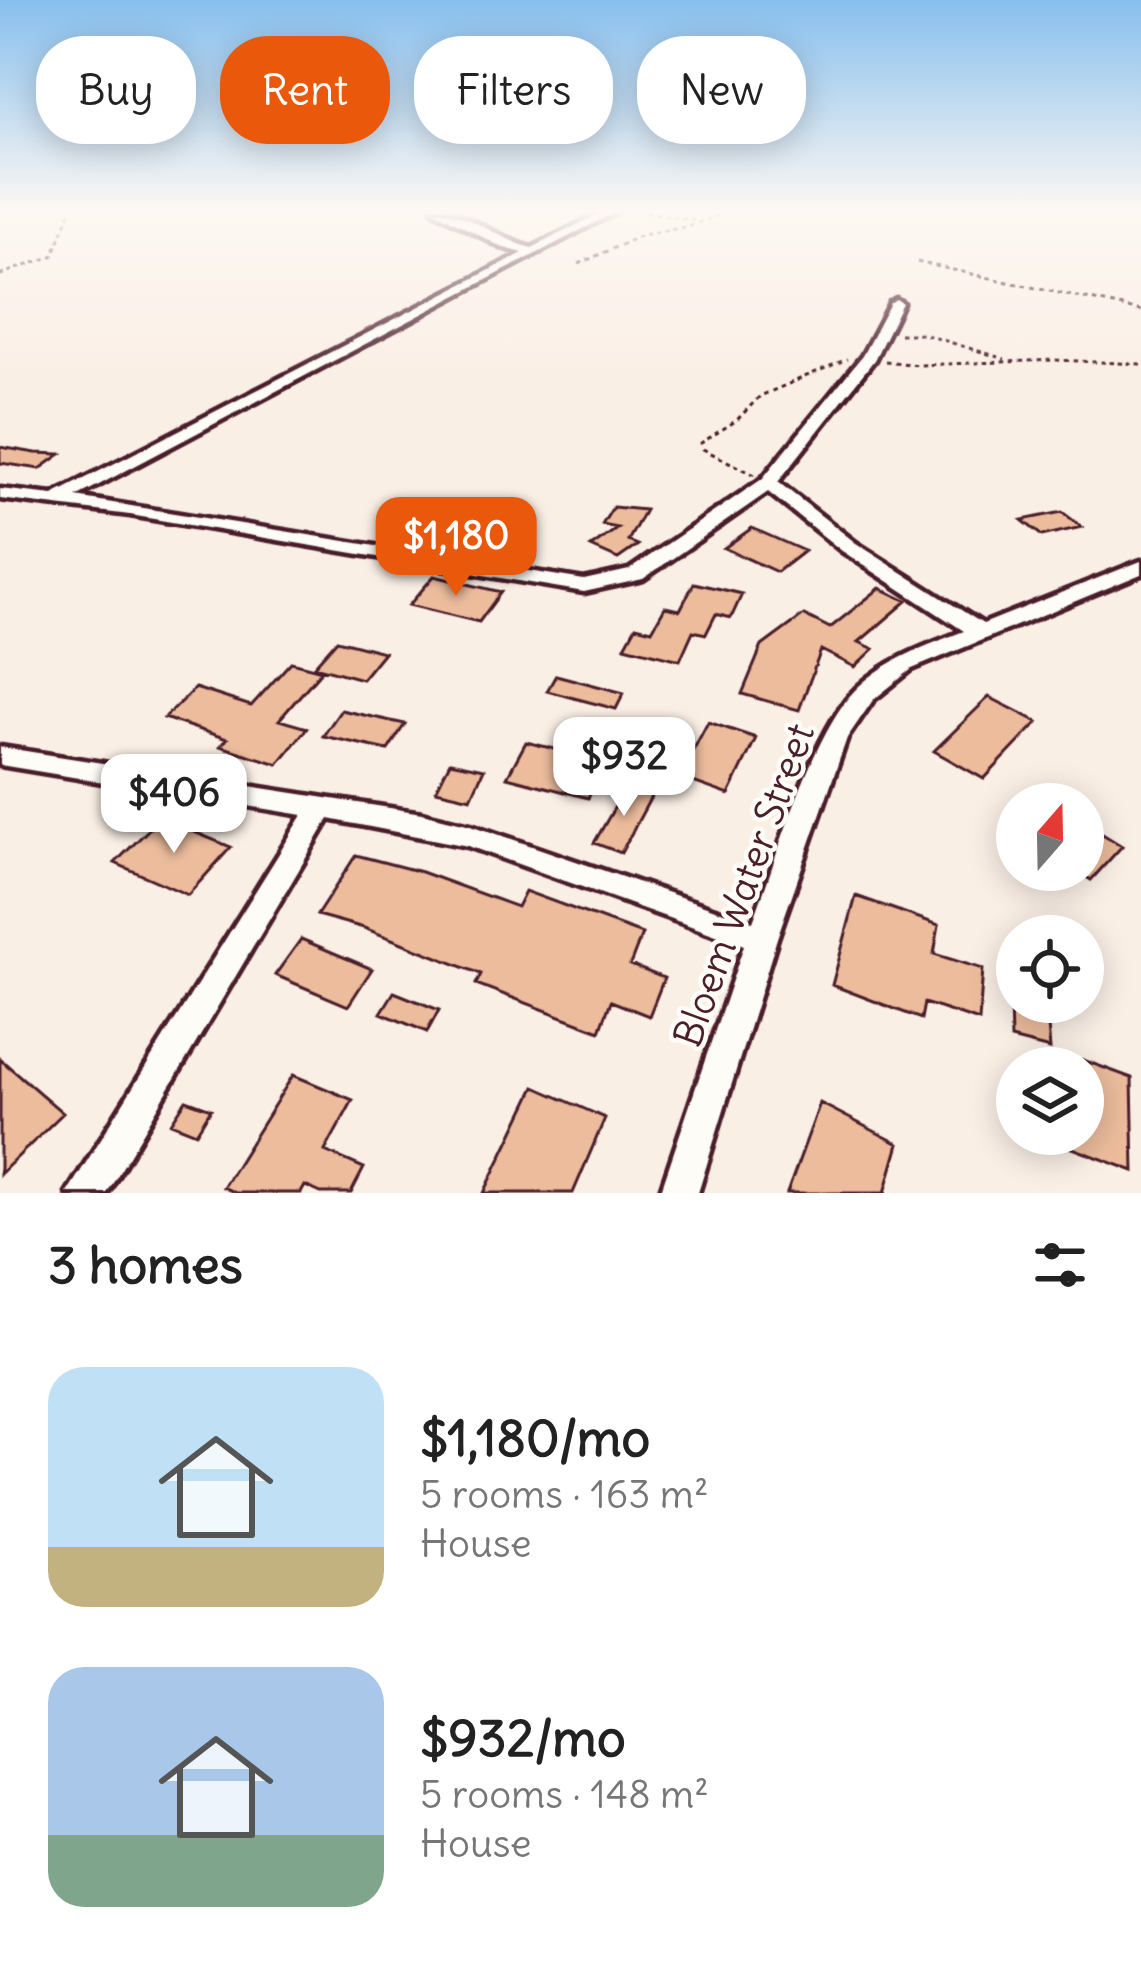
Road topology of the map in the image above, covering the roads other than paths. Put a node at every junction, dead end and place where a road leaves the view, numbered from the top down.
1 (502, 266) edge
2 (896, 303) dead end
3 (768, 483) junction
4 (0, 494) edge
5 (58, 500) junction
6 (1141, 567) edge
7 (980, 632) junction
8 (0, 756) edge
9 (323, 806) junction
10 (762, 938) junction
11 (86, 1193) edge
12 (679, 1193) edge

1 - 5 street
2 - 3 street
3 - 5 street
3 - 7 street
4 - 5 street
6 - 7 street, Bloem Water Street
7 - 10 street, Bloem Water Street
8 - 9 street
9 - 10 street
9 - 11 street
10 - 12 street, Bloem Water Street

